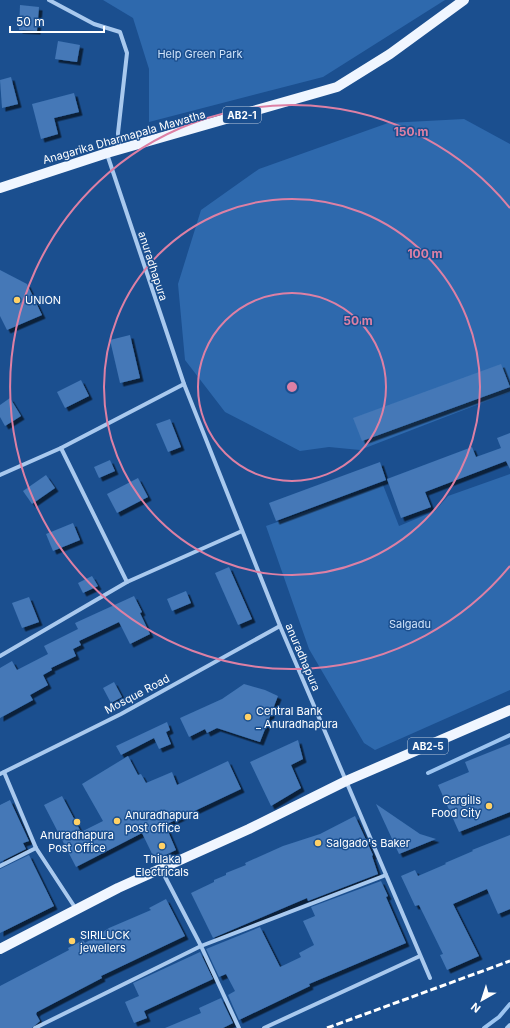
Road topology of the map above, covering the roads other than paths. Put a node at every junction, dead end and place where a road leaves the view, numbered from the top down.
1 (50, 0) edge
2 (464, 0) edge
3 (119, 151) junction
4 (107, 153) junction
5 (0, 188) edge
6 (184, 384) junction
7 (61, 448) junction
8 (0, 475) edge
9 (242, 531) junction
10 (127, 582) junction
11 (280, 626) junction
12 (0, 656) edge
13 (510, 710) edge
14 (2, 773) edge
15 (346, 781) junction
16 (36, 848) junction
17 (0, 866) edge
18 (161, 869) junction
19 (386, 875) junction
20 (76, 909) junction
21 (201, 946) junction
22 (0, 949) edge
23 (420, 956) junction
24 (430, 978) dead end
25 (510, 1025) edge
26 (35, 1028) edge
27 (239, 1028) edge
28 (264, 1028) edge
29 (507, 1028) edge

1 - 3 street
2 - 3 main road, Anagarika Dharmapala Mawatha / AB2-1
3 - 4 main road, Anagarika Dharmapala Mawatha / AB2-1
4 - 5 main road, Anagarika Dharmapala Mawatha / AB2-1
4 - 6 street, anuradhapura
6 - 7 street
6 - 9 street, anuradhapura
7 - 8 street
7 - 10 street
9 - 10 street
9 - 11 street, anuradhapura
10 - 12 street
11 - 14 street, Mosque Road
11 - 15 street, anuradhapura
13 - 15 main road, AB2-5
14 - 16 street
15 - 18 main road, AB2-5
15 - 19 street, anuradhapura
16 - 17 street
16 - 20 street
18 - 20 main road, AB2-5
18 - 21 street
19 - 21 street
19 - 23 street, anuradhapura
20 - 22 main road, AB2-5
21 - 26 street
21 - 27 street
23 - 24 street, anuradhapura
23 - 28 street
25 - 29 street

